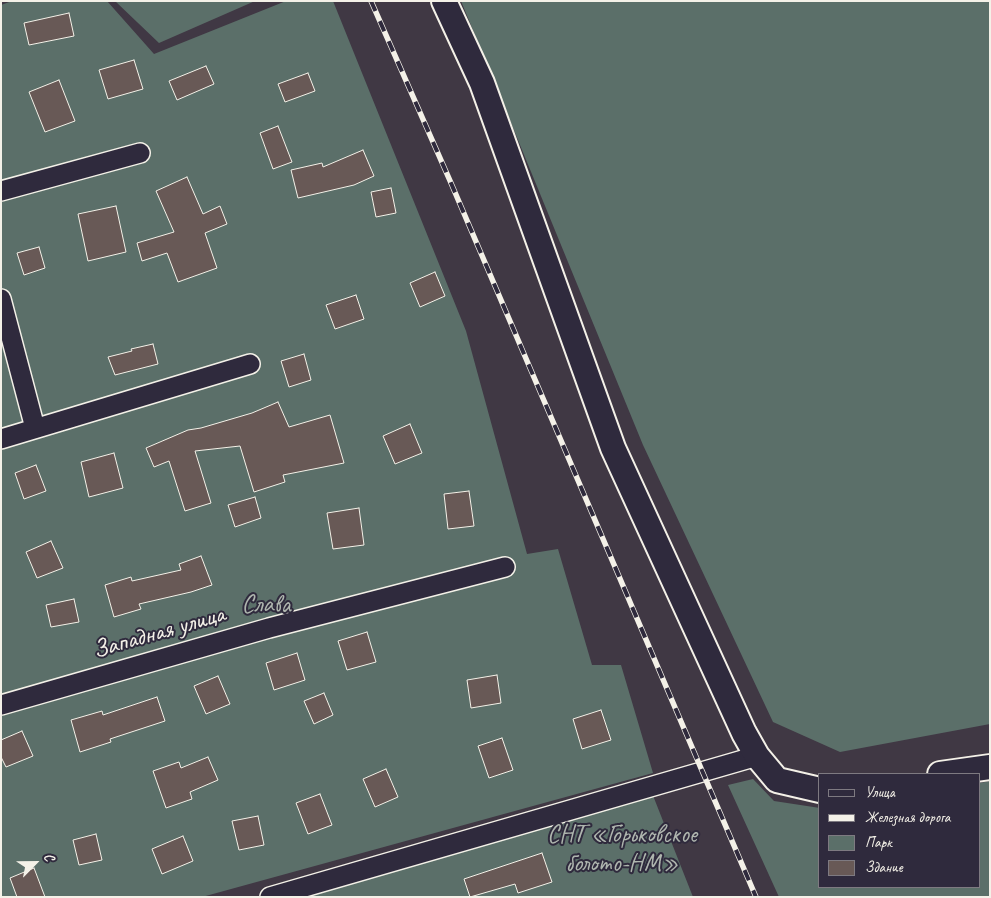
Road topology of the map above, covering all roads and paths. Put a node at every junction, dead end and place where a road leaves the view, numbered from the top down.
1 (444, 1) edge
2 (140, 153) dead end
3 (1, 191) edge
4 (1, 299) edge
5 (250, 364) dead end
6 (36, 428) junction
7 (1, 439) edge
8 (505, 567) dead end
9 (1, 705) edge
10 (757, 756) junction
11 (990, 766) edge
12 (946, 773) edge
13 (818, 790) edge
14 (270, 897) edge

1 - 10 street
2 - 3 street
4 - 6 street
5 - 6 street
6 - 7 street
8 - 9 street, Западная улица
10 - 13 street
10 - 14 street
11 - 12 street

